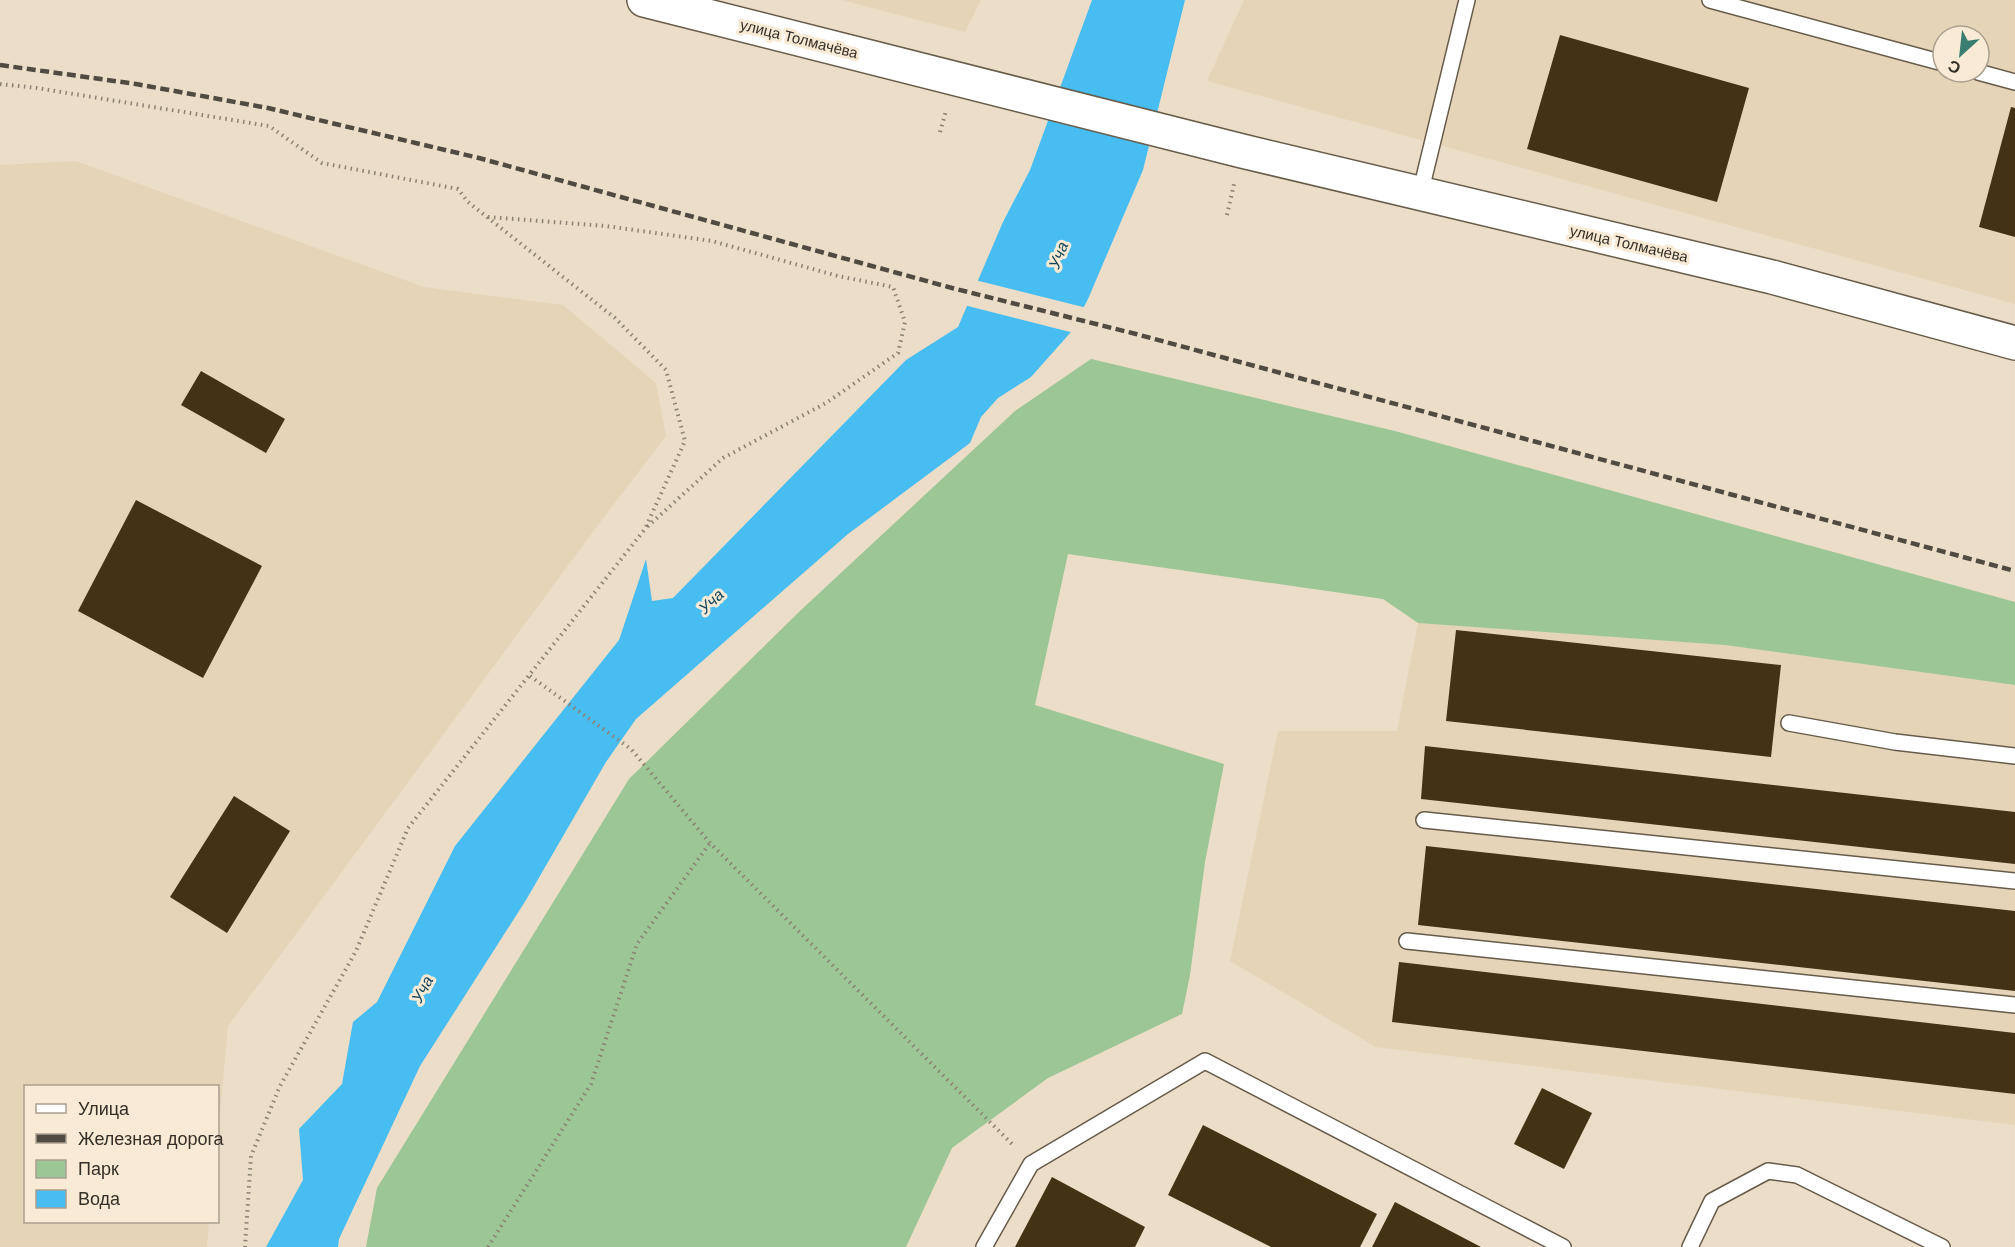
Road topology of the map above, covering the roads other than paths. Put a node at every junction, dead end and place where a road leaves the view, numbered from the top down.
1 (644, 0) edge
2 (1467, 0) edge
3 (1710, 0) edge
4 (1931, 60) edge
5 (1991, 76) edge
6 (2015, 82) edge
7 (1420, 194) junction
8 (2015, 343) edge
9 (1789, 723) dead end
10 (2015, 756) edge
11 (1424, 820) dead end
12 (2015, 881) edge
13 (1407, 941) dead end
14 (2015, 1005) edge
15 (984, 1247) edge
16 (1563, 1247) edge
17 (1690, 1247) edge
18 (1942, 1247) edge

1 - 7 street, улица Толмачёва
2 - 7 lane
3 - 4 lane
5 - 6 lane
7 - 8 street, улица Толмачёва
9 - 10 lane
11 - 12 lane
13 - 14 lane
15 - 16 lane
17 - 18 lane

